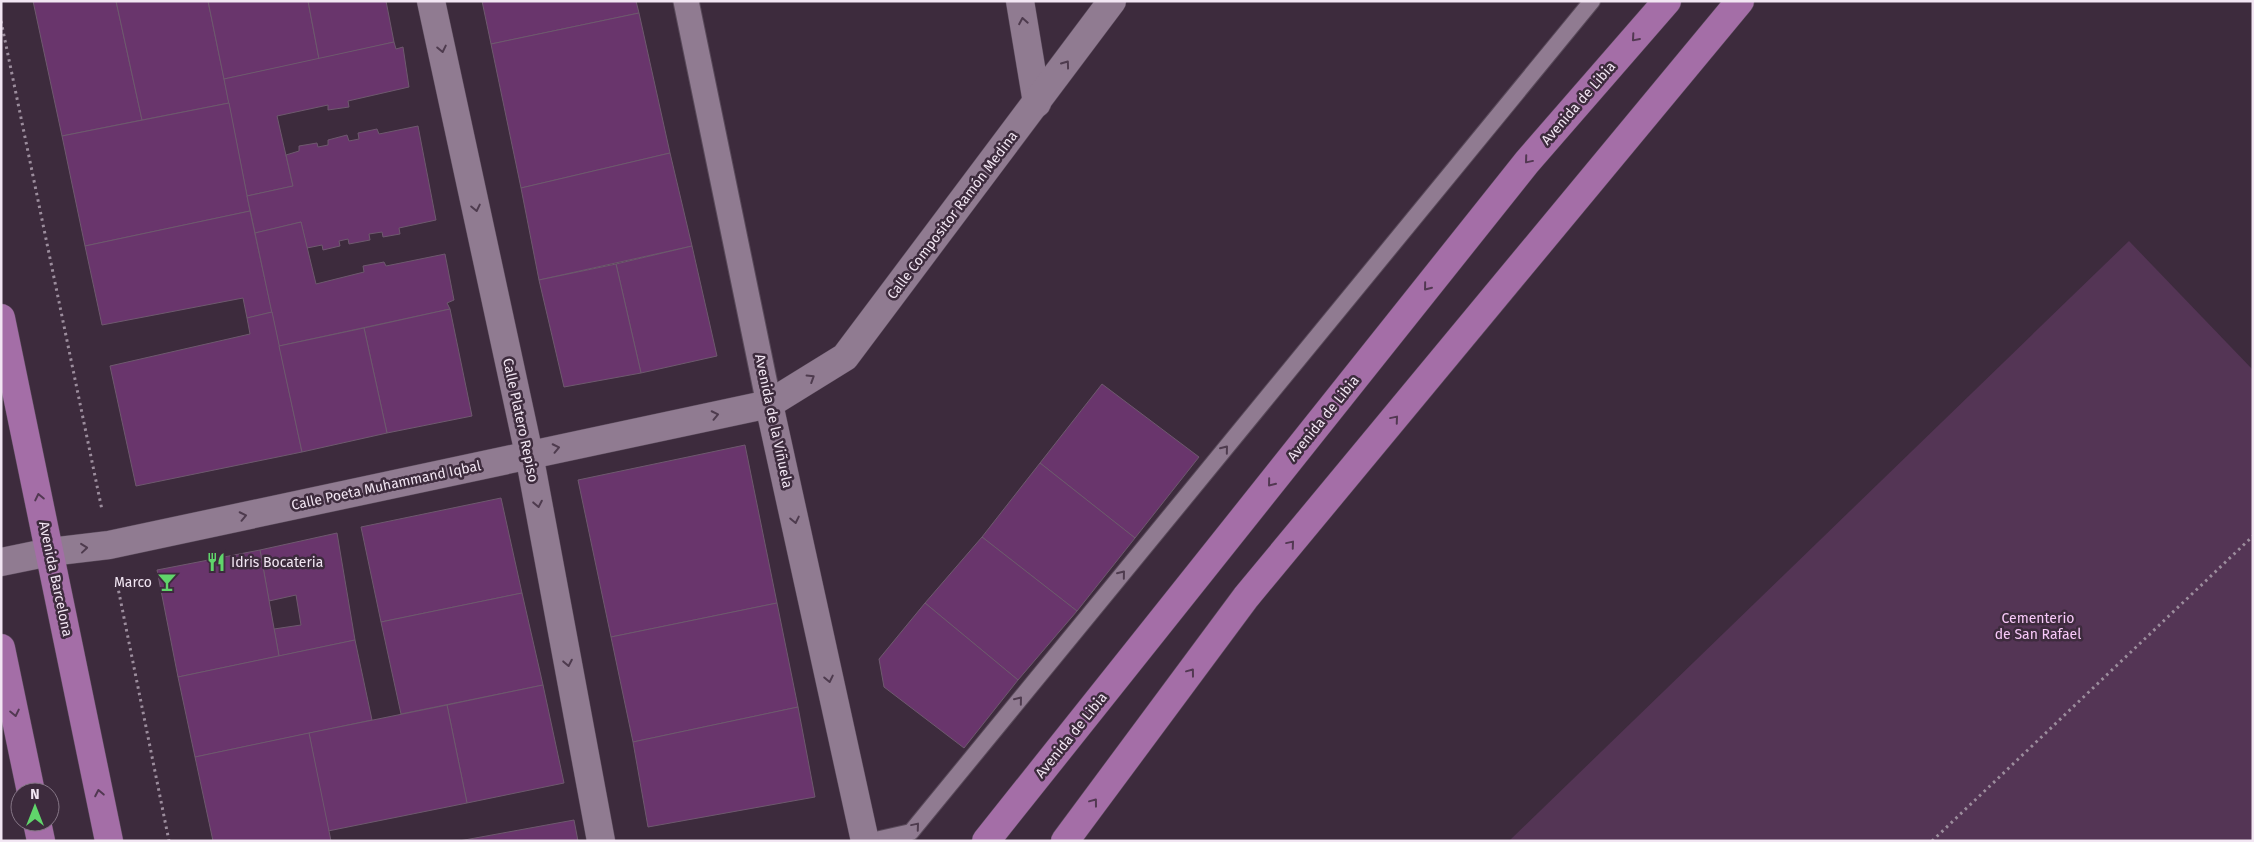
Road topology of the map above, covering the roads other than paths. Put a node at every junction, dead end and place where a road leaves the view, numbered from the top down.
1 (432, 1) edge
2 (686, 1) edge
3 (1020, 1) edge
4 (1112, 1) edge
5 (1592, 1) edge
6 (1667, 1) edge
7 (1740, 1) edge
8 (1037, 103) junction
9 (1, 318) edge
10 (770, 404) junction
11 (529, 454) junction
12 (50, 552) junction
13 (1, 562) edge
14 (1, 648) edge
15 (29, 782) edge
16 (109, 841) edge
17 (601, 841) edge
18 (865, 841) edge
19 (872, 841) edge
20 (986, 841) edge
21 (1065, 841) edge

1 -> 11 street, Calle Platero Repiso
2 - 10 street, Avenida de la Viñuela
8 -> 3 street
8 -> 4 street, Calle Compositor Ramón Medina
19 -> 5 lane
6 -> 20 main road, Avenida de Libia
21 -> 7 main road
10 -> 8 street, Calle Compositor Ramón Medina
12 -> 9 main road, Avenida Barcelona
11 -> 10 street, Calle Poeta Muhammand Iqbal
10 -> 18 street, Avenida de la Viñuela
12 -> 11 street, Calle Poeta Muhammand Iqbal
11 -> 17 street, Calle Platero Repiso
12 - 13 street, Calle Poeta Muhammand Iqbal
16 -> 12 main road, Avenida Barcelona
14 -> 15 main road

